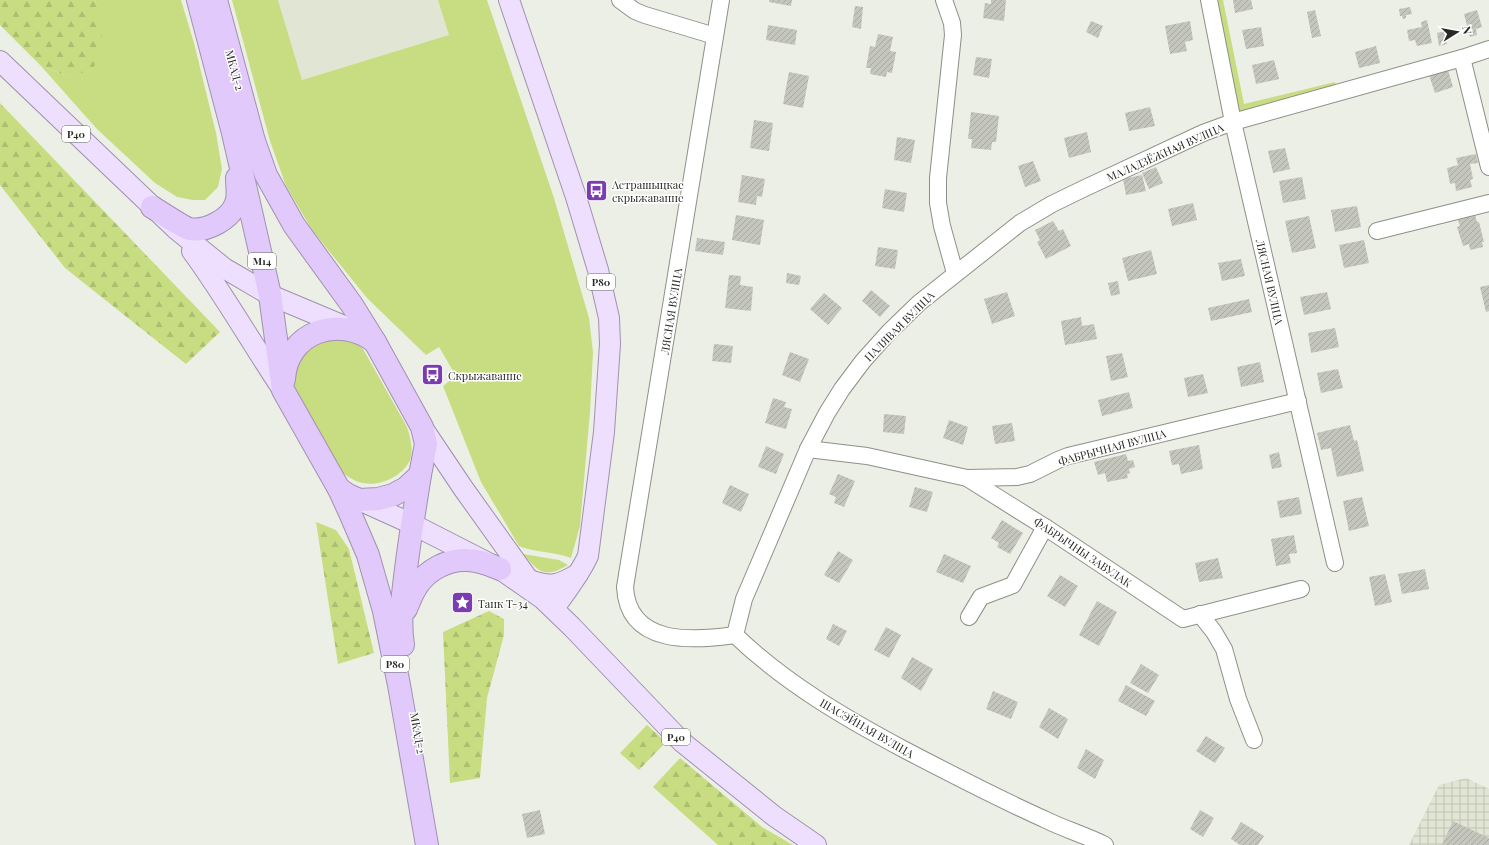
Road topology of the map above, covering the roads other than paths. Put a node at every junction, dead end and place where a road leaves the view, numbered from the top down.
1 (198, 0) edge
2 (216, 0) edge
3 (509, 0) edge
4 (620, 0) edge
5 (721, 0) edge
6 (944, 0) edge
7 (1209, 0) edge
8 (715, 36) junction
9 (1489, 49) edge
10 (1462, 58) junction
11 (0, 61) edge
12 (1233, 122) junction
13 (233, 133) junction
14 (1489, 167) edge
15 (1489, 203) edge
16 (152, 206) junction
17 (177, 230) junction
18 (1377, 231) dead end
19 (955, 273) junction
20 (270, 295) junction
21 (356, 331) junction
22 (375, 342) junction
23 (283, 390) junction
24 (1298, 401) junction
25 (422, 427) junction
26 (808, 449) junction
27 (420, 475) junction
28 (967, 478) junction
29 (339, 489) junction
30 (359, 500) junction
31 (412, 524) junction
32 (1045, 527) junction
33 (1335, 563) dead end
34 (500, 569) junction
35 (578, 574) junction
36 (530, 580) junction
37 (1301, 589) dead end
38 (548, 604) junction
39 (1200, 614) junction
40 (969, 617) dead end
41 (400, 621) junction
42 (735, 635) junction
43 (1254, 740) dead end
44 (427, 845) edge
45 (438, 845) edge
46 (816, 845) edge
47 (1105, 845) edge

1 - 13 highway, М14
2 - 22 highway, МКАД-2
3 - 35 main road, Р80
4 - 8 street
5 - 8 street, ЛЯСНАЯ ВУЛІЦА
6 - 19 street
7 - 12 street, ЛЯСНАЯ ВУЛІЦА
8 - 42 street, ЛЯСНАЯ ВУЛІЦА
9 - 10 street, МАЛАДЗЁЖНАЯ ВУЛІЦА
10 - 12 street, МАЛАДЗЁЖНАЯ ВУЛІЦА
10 - 14 street
11 - 16 main road, Р40
12 - 19 street, МАЛАДЗЁЖНАЯ ВУЛІЦА
12 - 24 street, ЛЯСНАЯ ВУЛІЦА
13 - 16 highway, Р40
13 - 20 highway, М14
15 - 18 street
16 - 17 main road, Р40
17 - 20 main road, Р40
17 - 23 main road, Р40
19 - 26 street, ПАЛЯВАЯ ВУЛІЦА
20 - 21 main road, Р40
20 - 23 highway, М14
21 - 22 highway
21 - 23 highway
22 - 25 highway, МКАД-2
23 - 29 highway, М14
24 - 28 street, ФАБРЫЧНАЯ ВУЛІЦА
24 - 33 street, ЛЯСНАЯ ВУЛІЦА
25 - 27 highway, МКАД-2
25 - 36 main road, Р40
26 - 28 street, ФАБРЫЧНАЯ ВУЛІЦА
26 - 42 street, ПАЛЯВАЯ ВУЛІЦА
27 - 30 highway
27 - 31 highway, Р80
28 - 32 street, ФАБРЫЧНЫ ЗАВУЛАК
29 - 30 highway
29 - 44 highway, Р80
30 - 31 main road, Р40
31 - 34 main road, Р40
31 - 41 highway, Р80
32 - 39 street, ФАБРЫЧНЫ ЗАВУЛАК
32 - 40 street
34 - 38 main road, Р40
34 - 41 highway
35 - 36 main road
35 - 38 main road, Р80
36 - 38 main road, Р40
37 - 39 street, ФАБРЫЧНЫ ЗАВУЛАК
38 - 46 main road, Р40
39 - 43 street
41 - 45 highway, МКАД-2 / Р80
42 - 47 street, ШАСЭЙНАЯ ВУЛІЦА

